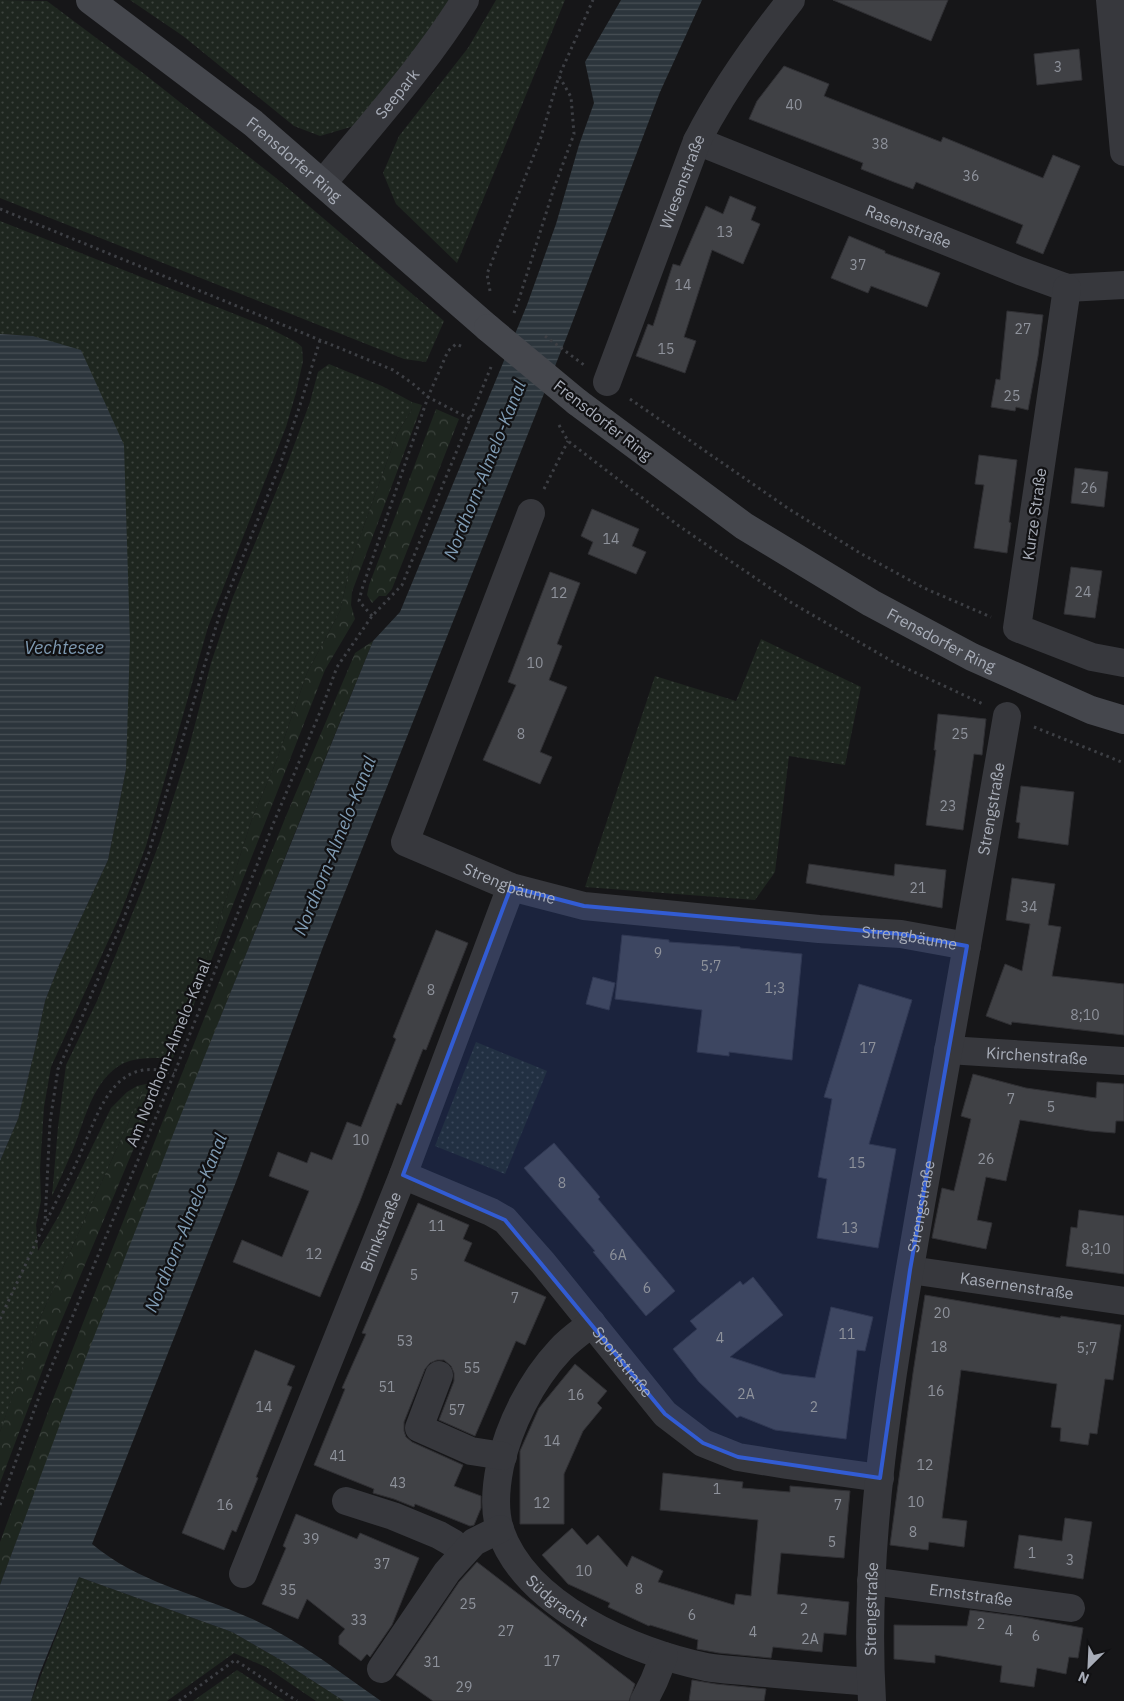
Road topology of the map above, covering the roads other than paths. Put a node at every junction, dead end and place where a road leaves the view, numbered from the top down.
1 (90, 0) edge
2 (465, 0) edge
3 (791, 0) edge
4 (1110, 0) edge
5 (697, 141) junction
6 (1124, 152) edge
7 (323, 183) junction
8 (1124, 285) edge
9 (1067, 288) junction
10 (607, 382) road end
11 (531, 513) road end
12 (1124, 663) edge
13 (1007, 716) dead end
14 (1124, 720) edge
15 (511, 887) junction
16 (967, 946) junction
17 (948, 1050) junction
18 (1124, 1061) edge
19 (403, 1175) junction
20 (910, 1270) junction
21 (1124, 1301) edge
22 (592, 1323) junction
23 (439, 1375) dead end
24 (502, 1456) junction
25 (880, 1478) junction
26 (346, 1501) dead end
27 (500, 1529) junction
28 (463, 1554) junction
29 (243, 1574) dead end
30 (871, 1581) junction
31 (1071, 1608) dead end
32 (664, 1656) junction
33 (382, 1669) dead end
34 (872, 1691) edge
35 (644, 1701) edge

1 - 7 street, Frensdorfer Ring
2 - 7 street, Seepark
3 - 5 street, Wiesenstraße
4 - 6 street
5 - 9 street, Rasenstraße
5 - 10 street, Wiesenstraße
7 - 14 street, Frensdorfer Ring, bridge
8 - 9 street, Rasenstraße
9 - 12 street, Kurze Straße
11 - 15 street, Strengbäume
13 - 16 street, Strengstraße
15 - 16 street, Strengbäume
15 - 19 street, Brinkstraße
16 - 17 street, Strengstraße
17 - 18 street, Kirchenstraße
17 - 20 street, Strengstraße
19 - 22 street, Sportstraße
19 - 29 street, Brinkstraße
20 - 21 street, Kasernenstraße
20 - 25 street, Strengstraße
22 - 24 street, Südgracht
22 - 25 street, Sportstraße
23 - 24 street
24 - 27 street, Südgracht
25 - 30 street, Strengstraße
26 - 28 street
27 - 28 street
27 - 32 street, Südgracht
28 - 33 street
30 - 31 street, Ernststraße
30 - 34 street, Strengstraße
32 - 34 street, Südgracht
32 - 35 street

